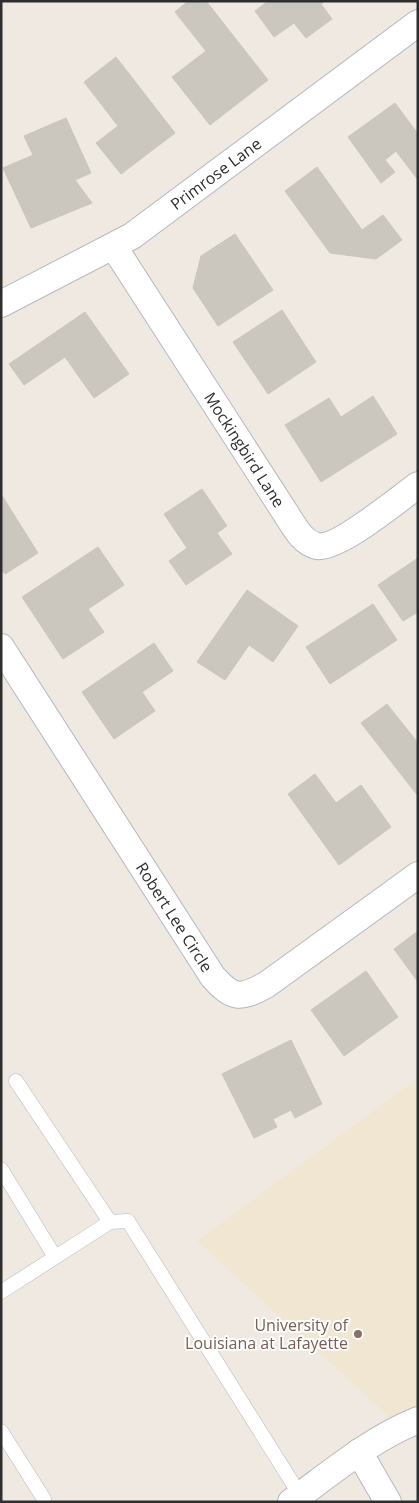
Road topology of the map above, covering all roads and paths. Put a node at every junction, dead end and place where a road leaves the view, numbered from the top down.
1 (418, 23) edge
2 (114, 247) junction
3 (1, 304) edge
4 (418, 485) edge
5 (1, 647) edge
6 (418, 875) edge
7 (16, 1081) dead end
8 (1, 1169) edge
9 (110, 1222) junction
10 (55, 1257) junction
11 (1, 1292) edge
12 (418, 1420) edge
13 (1, 1431) edge
14 (359, 1452) junction
15 (296, 1498) edge
16 (43, 1501) edge
17 (388, 1502) edge

1 - 2 street, Primrose Lane
2 - 3 street, Primrose Lane
2 - 4 street, Mockingbird Lane
5 - 6 street, Robert Lee Circle
7 - 9 lane
8 - 10 lane
9 - 10 lane
9 - 15 lane
10 - 11 lane
12 - 14 street
13 - 16 lane
14 - 15 street
14 - 17 street

